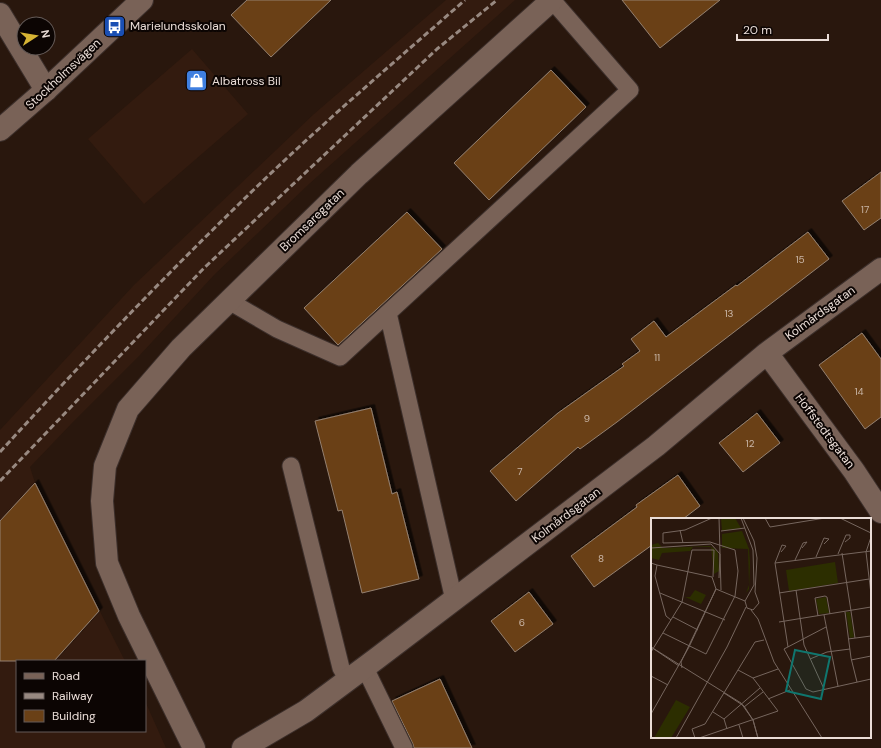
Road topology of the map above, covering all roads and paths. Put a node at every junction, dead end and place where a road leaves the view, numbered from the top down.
1 (142, 0) edge
2 (552, 0) edge
3 (0, 14) edge
4 (46, 90) junction
5 (0, 130) edge
6 (881, 269) edge
7 (229, 301) junction
8 (388, 313) junction
9 (767, 352) junction
10 (291, 466) dead end
11 (881, 512) edge
12 (454, 600) junction
13 (356, 674) junction
14 (194, 748) edge
15 (243, 748) edge
16 (404, 748) edge

1 - 4 street, Stockholmsvägen
2 - 7 street, Bromsaregatan
2 - 8 lane
3 - 4 street
4 - 5 street, Stockholmsvägen
6 - 9 street, Kolmårdsgatan
7 - 8 lane
7 - 14 street, Bromsaregatan
8 - 12 lane
9 - 11 street, Hoffstedtsgatan
9 - 12 street, Kolmårdsgatan
10 - 13 lane
12 - 13 street, Kolmårdsgatan
13 - 15 street, Kolmårdsgatan
13 - 16 lane

